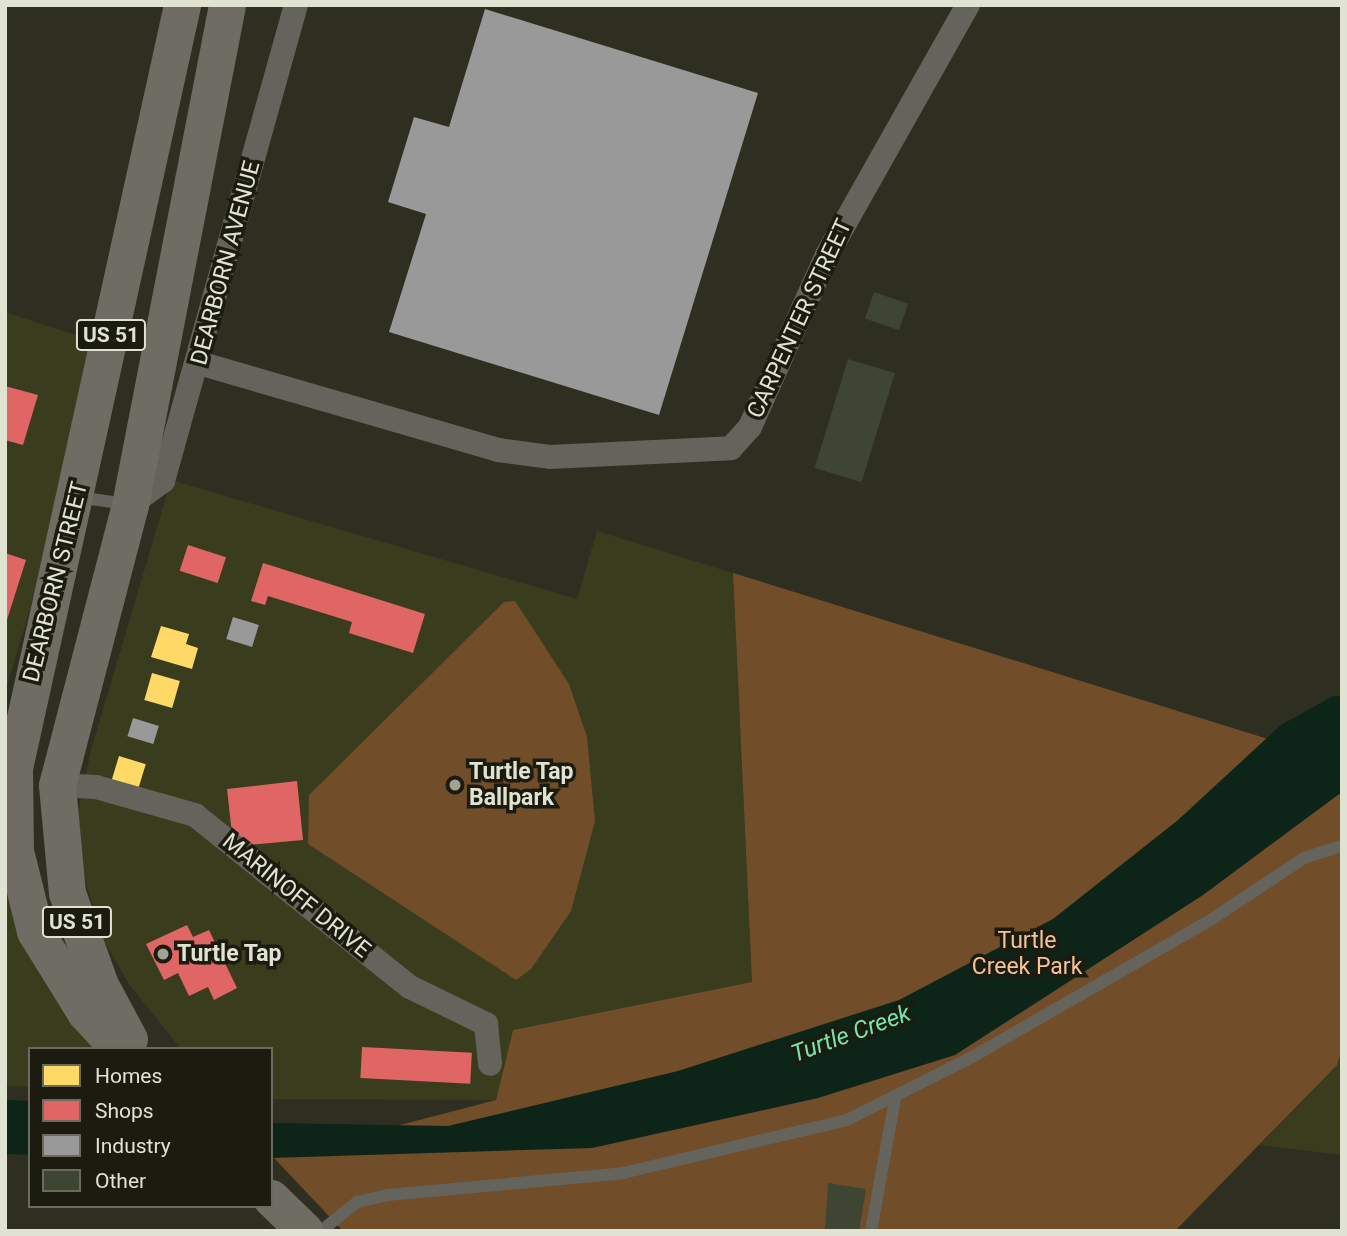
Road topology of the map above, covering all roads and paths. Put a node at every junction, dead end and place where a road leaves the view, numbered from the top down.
1 (183, 5) edge
2 (227, 5) edge
3 (296, 5) edge
4 (968, 5) edge
5 (198, 363) junction
6 (77, 497) junction
7 (130, 505) junction
8 (57, 785) junction
9 (1342, 846) edge
10 (117, 1047) edge
11 (134, 1047) edge
12 (490, 1064) dead end
13 (895, 1099) junction
14 (273, 1200) edge
15 (305, 1231) edge
16 (321, 1231) edge
17 (871, 1231) edge

1 - 6 main road, DEARBORN STREET / US 51
2 - 7 main road, US 51
3 - 5 street, DEARBORN AVENUE
4 - 5 street, CARPENTER STREET
5 - 7 street, DEARBORN AVENUE
6 - 7 lane
6 - 10 main road, DEARBORN STREET / US 51
7 - 8 main road, US 51
8 - 11 main road, US 51
8 - 12 street, MARINOFF DRIVE
9 - 13 lane
13 - 16 lane
13 - 17 lane
14 - 15 main road

